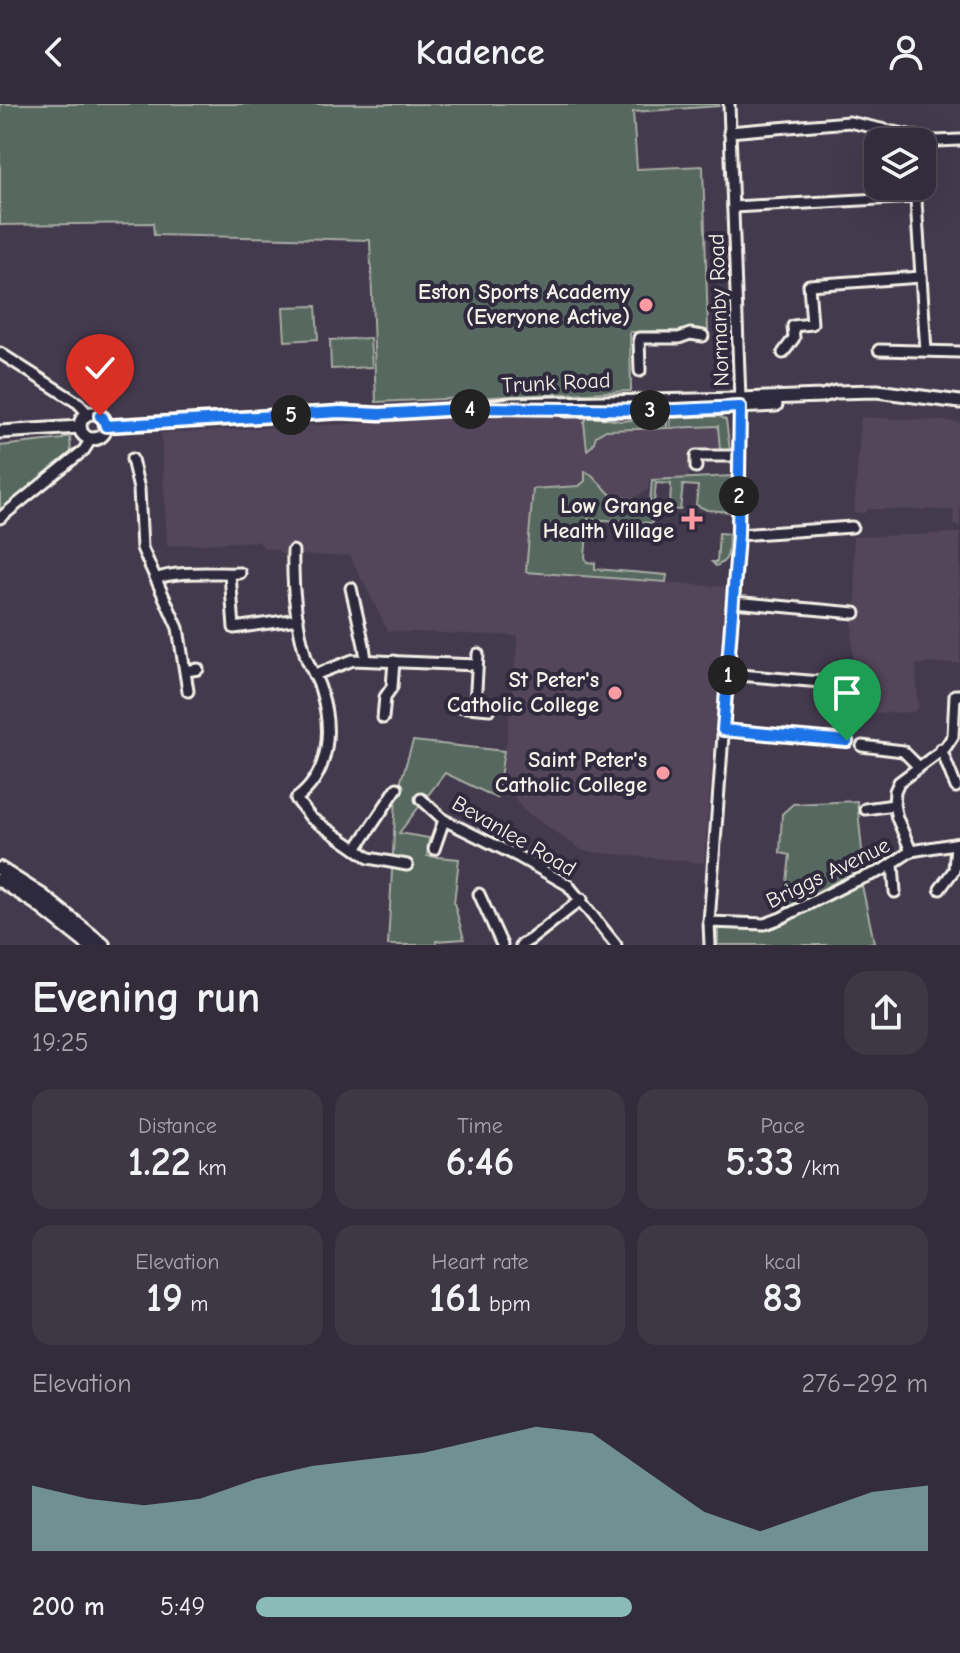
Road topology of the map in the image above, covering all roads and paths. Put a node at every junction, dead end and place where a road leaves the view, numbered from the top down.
1 (729, 104) edge
2 (872, 128) edge
3 (729, 132) junction
4 (960, 140) edge
5 (936, 141) edge
6 (864, 195) edge
7 (916, 200) edge
8 (733, 207) junction
9 (921, 277) junction
10 (703, 336) dead end
11 (879, 350) dead end
12 (926, 351) junction
13 (960, 352) edge
14 (0, 353) edge
15 (783, 353) dead end
16 (640, 371) dead end
17 (960, 402) edge
18 (740, 403) junction
19 (88, 414) junction
20 (106, 426) junction
21 (80, 427) junction
22 (0, 432) edge
23 (91, 439) junction
24 (739, 456) junction
25 (132, 459) dead end
26 (696, 467) dead end
27 (0, 518) edge
28 (852, 527) dead end
29 (738, 535) junction
30 (293, 551) dead end
31 (156, 579) junction
32 (351, 588) dead end
33 (733, 602) junction
34 (855, 613) dead end
35 (298, 619) junction
36 (366, 660) junction
37 (394, 661) junction
38 (198, 669) dead end
39 (186, 671) junction
40 (728, 674) junction
41 (314, 675) junction
42 (844, 684) dead end
43 (188, 691) dead end
44 (958, 695) edge
45 (457, 706) dead end
46 (475, 707) junction
47 (490, 709) dead end
48 (383, 718) dead end
49 (723, 730) junction
50 (847, 741) dead end
51 (862, 746) dead end
52 (941, 749) junction
53 (918, 766) junction
54 (956, 787) dead end
55 (397, 788) dead end
56 (421, 799) dead end
57 (894, 805) junction
58 (865, 809) dead end
59 (444, 820) junction
60 (958, 843) edge
61 (356, 849) junction
62 (434, 849) dead end
63 (911, 851) junction
64 (893, 864) junction
65 (407, 865) dead end
66 (0, 869) edge
67 (0, 880) edge
68 (940, 889) dead end
69 (895, 892) dead end
70 (479, 894) dead end
71 (582, 899) junction
72 (709, 922) junction
73 (533, 942) edge
74 (89, 945) edge
75 (103, 945) edge
76 (502, 945) edge
77 (521, 945) edge
78 (616, 945) edge
79 (710, 945) edge

1 - 3 street, Normanby Road
2 - 3 street
3 - 8 street, Normanby Road
4 - 5 street
6 - 8 street
7 - 9 street
8 - 18 street, Normanby Road
9 - 12 street
9 - 15 street
10 - 16 street
11 - 12 street
12 - 13 street
14 - 19 street
17 - 18 main road, Trunk Road
18 - 20 main road, Trunk Road
18 - 24 street, Normanby Road
19 - 20 main road
19 - 21 main road
20 - 23 main road
21 - 22 main road
21 - 23 main road
23 - 27 street
24 - 26 street
24 - 29 street, Normanby Road
25 - 31 street
28 - 29 street
29 - 33 street, Normanby Road
30 - 35 street
31 - 35 street
31 - 39 street
32 - 36 street
33 - 34 street
33 - 40 street, Normanby Road
35 - 41 street
36 - 37 street
36 - 41 street
37 - 46 street
37 - 48 street
38 - 39 street
39 - 43 street
40 - 42 street
40 - 49 street, Normanby Road
41 - 61 street
44 - 52 street
45 - 46 street
46 - 47 street
49 - 50 street
49 - 72 street, Normanby Road
51 - 53 street
52 - 53 street
52 - 54 street
53 - 57 street
55 - 61 street
56 - 59 street, Bevanlee Road
57 - 58 street
57 - 63 street
59 - 62 street
59 - 71 street, Bevanlee Road
60 - 63 street, Briggs Avenue
60 - 68 street
61 - 65 street
63 - 64 street, Briggs Avenue
64 - 69 street
64 - 72 street, Briggs Avenue
66 - 75 highway
67 - 74 highway
70 - 76 street
71 - 73 street
71 - 78 street, Bevanlee Road
72 - 79 street, Normanby Road
73 - 77 street

